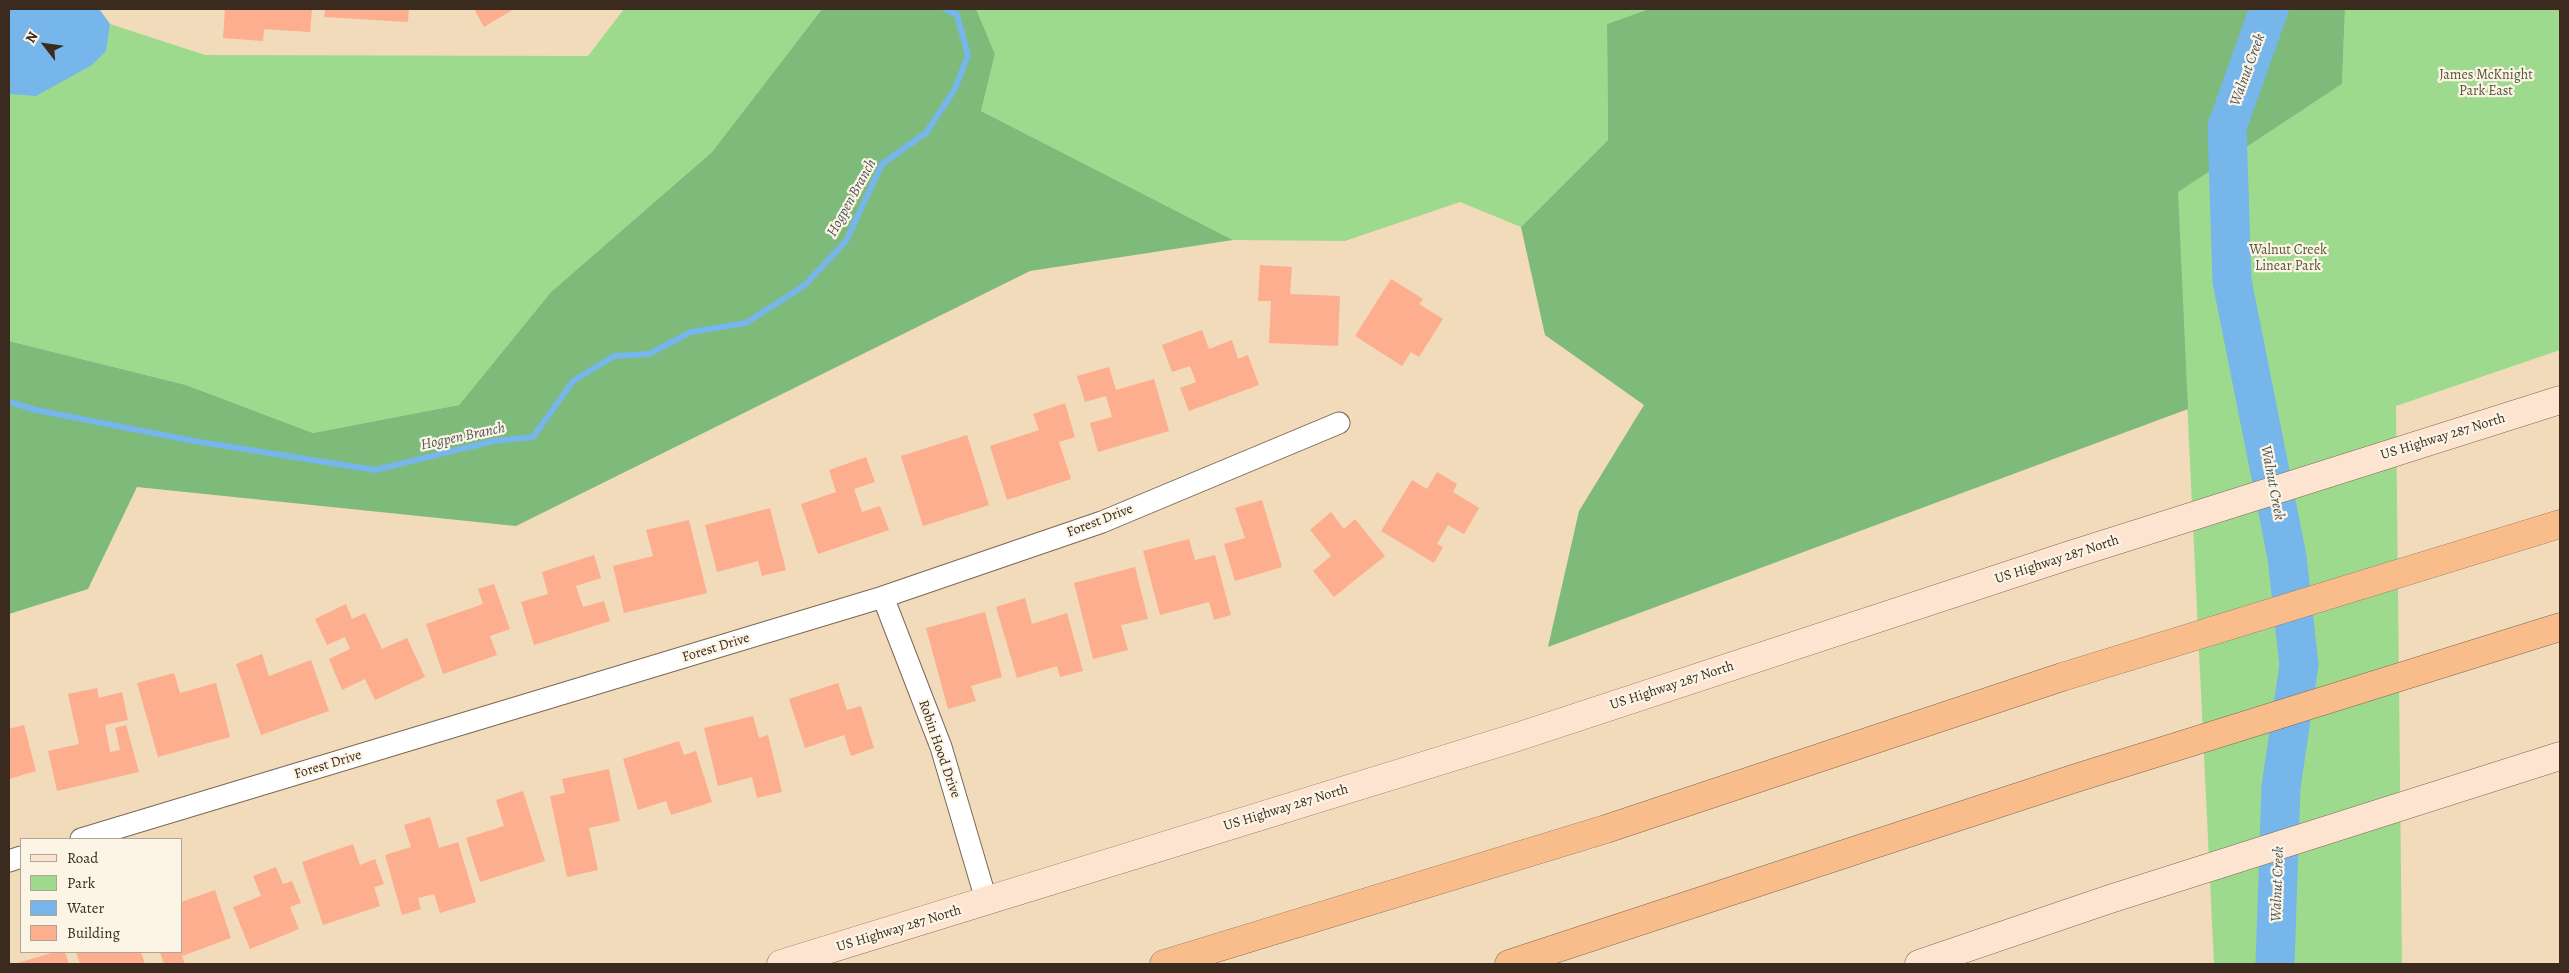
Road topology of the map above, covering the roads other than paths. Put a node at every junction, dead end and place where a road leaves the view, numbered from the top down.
1 (2560, 400) edge
2 (1339, 422) dead end
3 (2560, 524) edge
4 (883, 597) junction
5 (2560, 627) edge
6 (2560, 756) edge
7 (83, 838) edge
8 (987, 902) junction
9 (781, 964) edge
10 (1164, 964) edge
11 (1509, 964) edge
12 (1919, 964) edge

1 - 8 main road, US Highway 287 North
2 - 4 street, Forest Drive
3 - 10 highway
4 - 7 street, Forest Drive
4 - 8 street, Robin Hood Drive
5 - 11 highway
6 - 12 main road
8 - 9 main road, US Highway 287 North

